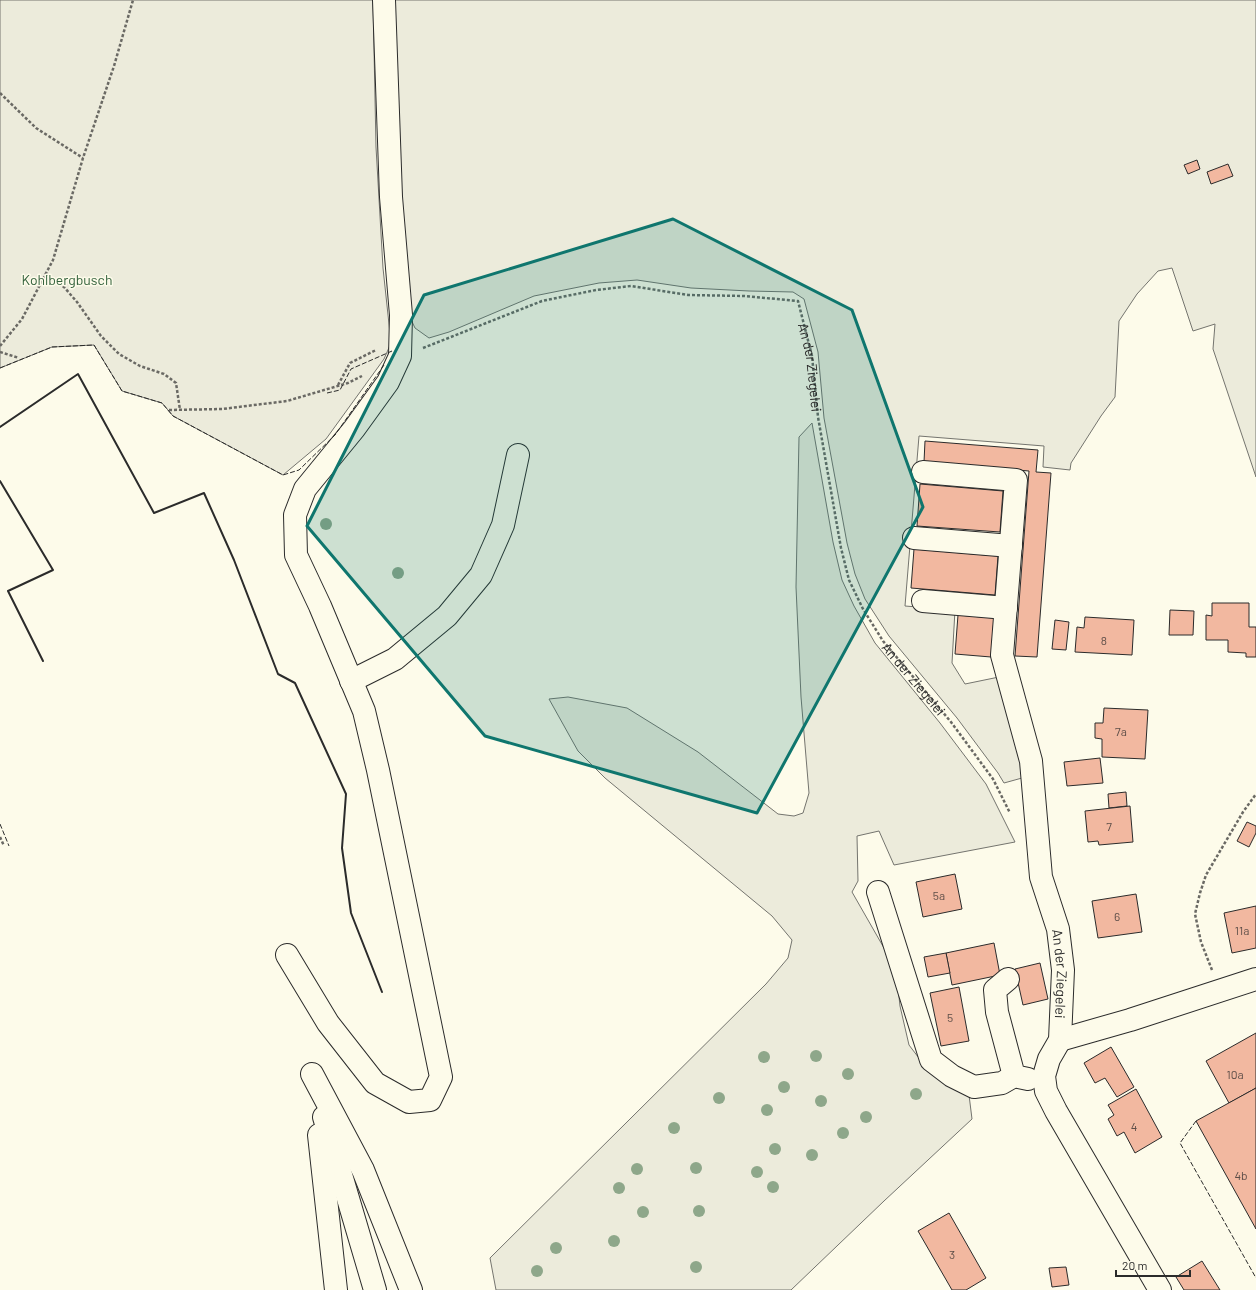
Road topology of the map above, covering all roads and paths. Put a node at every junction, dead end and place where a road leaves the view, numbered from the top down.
1 (133, 0) edge
2 (384, 0) edge
3 (0, 93) edge
4 (83, 158) junction
5 (45, 277) junction
6 (0, 346) edge
7 (401, 348) junction
8 (0, 352) edge
9 (19, 358) dead end
10 (169, 410) dead end
11 (180, 410) junction
12 (518, 456) dead end
13 (923, 472) dead end
14 (914, 538) dead end
15 (1011, 546) junction
16 (923, 601) dead end
17 (1006, 608) junction
18 (351, 681) junction
19 (1256, 794) edge
20 (1010, 814) dead end
21 (0, 837) edge
22 (4, 846) dead end
23 (878, 892) dead end
24 (287, 955) dead end
25 (1008, 979) dead end
26 (1256, 979) edge
27 (1220, 991) junction
28 (1060, 1040) junction
29 (312, 1074) junction
30 (1014, 1076) junction
31 (1045, 1083) junction
32 (336, 1290) edge
33 (375, 1290) edge
34 (411, 1290) edge
35 (1160, 1290) edge

1 - 4 path
2 - 7 main road
3 - 4 path
4 - 5 path
5 - 6 path
5 - 11 path
7 - 11 path
7 - 18 main road
7 - 20 path, An der Ziegelei
8 - 9 path
10 - 11 path
12 - 18 main road
13 - 15 main road, An der Ziegelei
14 - 15 main road
15 - 17 main road, An der Ziegelei
16 - 17 main road
17 - 28 main road, An der Ziegelei
18 - 24 main road
19 - 27 path
21 - 22 path
23 - 30 main road
25 - 30 main road
26 - 27 main road, An der Ziegelei
27 - 28 main road, An der Ziegelei
28 - 31 main road, An der Ziegelei
29 - 32 main road
29 - 33 main road
29 - 34 main road
30 - 31 main road
31 - 35 main road, An der Ziegelei

